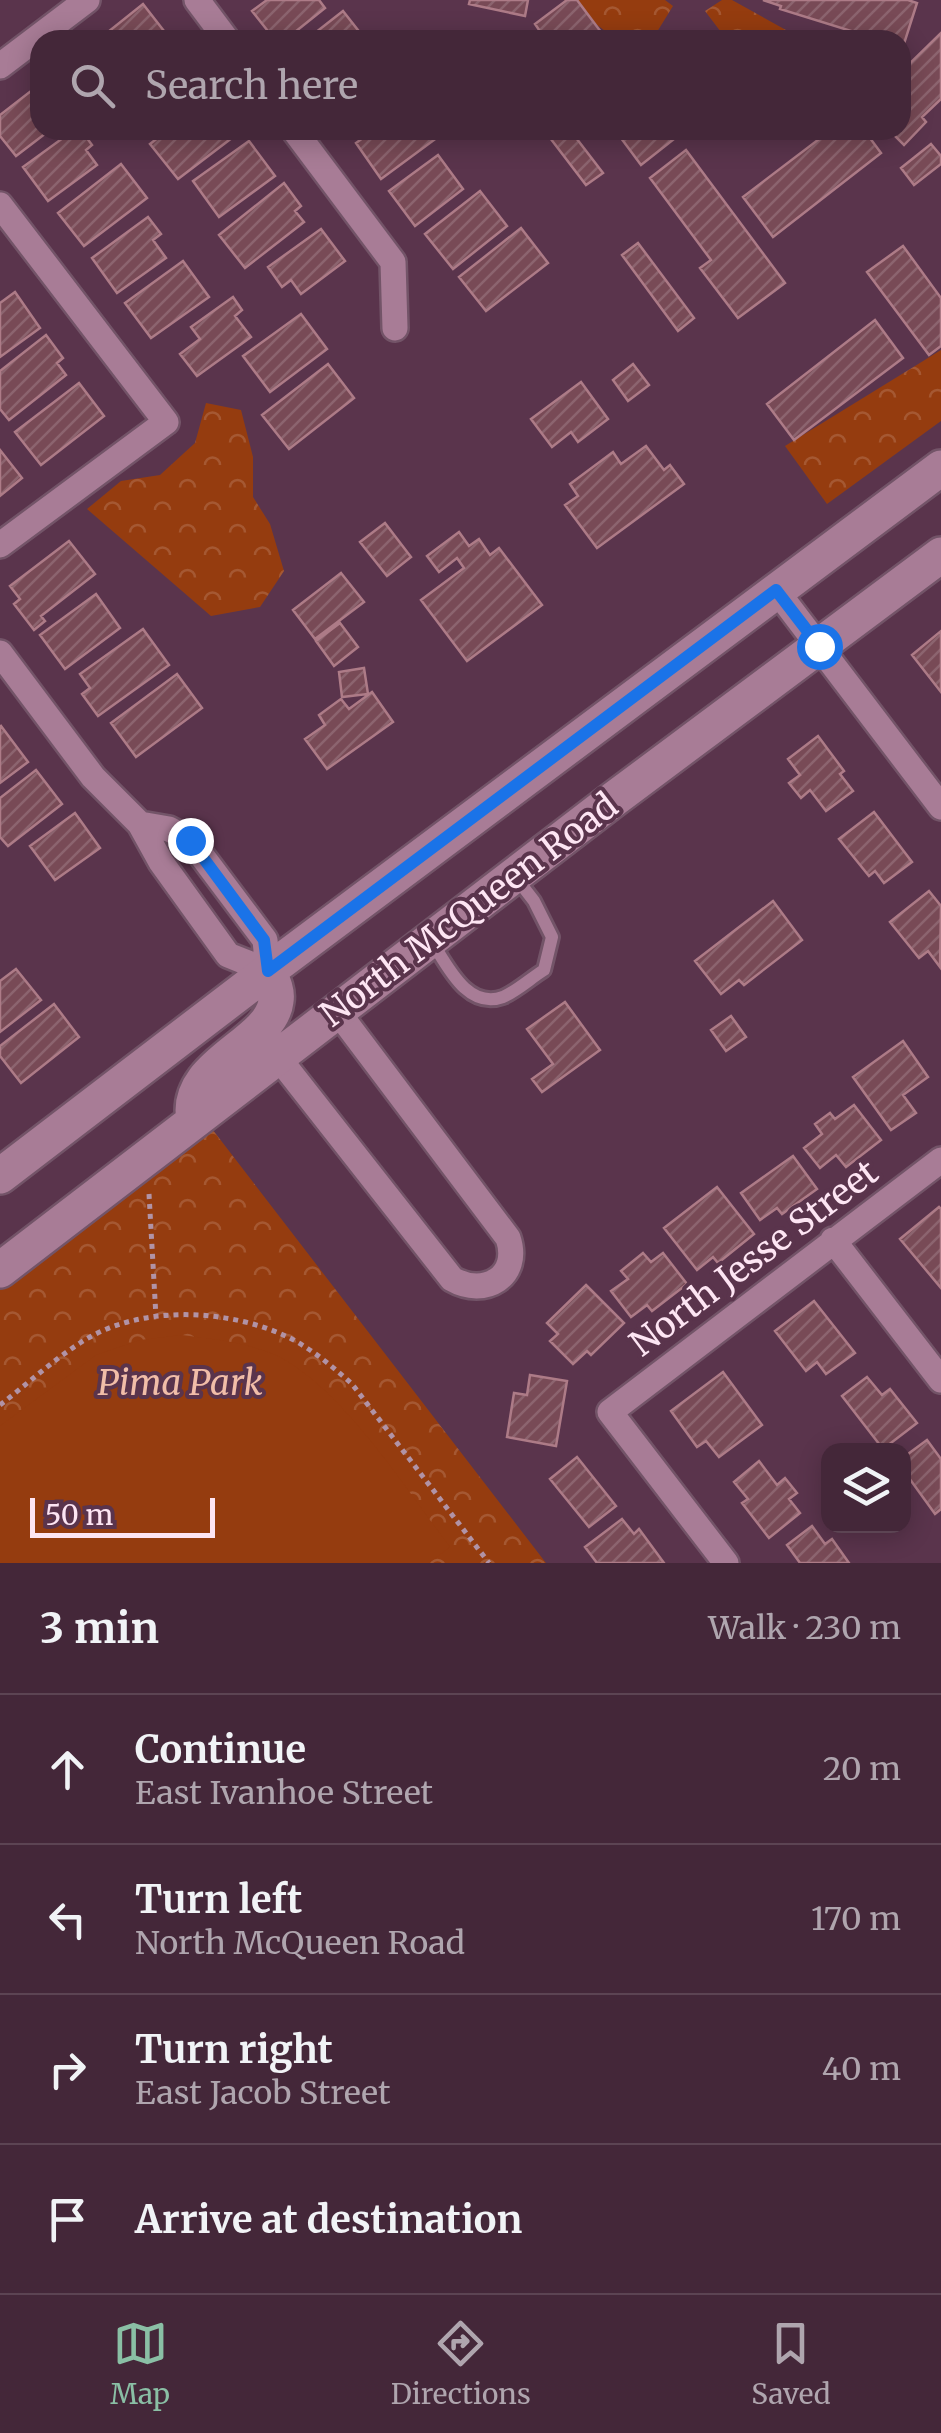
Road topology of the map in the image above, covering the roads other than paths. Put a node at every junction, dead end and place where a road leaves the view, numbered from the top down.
1 (87, 0) edge
2 (197, 0) edge
3 (47, 30) edge
4 (220, 30) edge
5 (30, 43) edge
6 (0, 66) edge
7 (301, 140) edge
8 (0, 206) edge
9 (395, 328) dead end
10 (941, 468) edge
11 (0, 545) edge
12 (941, 555) edge
13 (776, 590) junction
14 (819, 646) junction
15 (0, 654) edge
16 (939, 802) edge
17 (140, 824) junction
18 (514, 875) junction
19 (431, 940) junction
20 (268, 971) junction
21 (337, 1011) junction
22 (278, 1056) junction
23 (194, 1120) junction
24 (941, 1160) edge
25 (5, 1162) edge
26 (833, 1240) junction
27 (0, 1270) edge
28 (941, 1380) edge
29 (726, 1563) edge

1 - 3 street
2 - 4 street
5 - 6 street
7 - 9 street
8 - 11 street
10 - 13 main road, North McQueen Road
12 - 14 main road, North McQueen Road
13 - 14 street
13 - 20 main road, North McQueen Road
14 - 16 street
14 - 18 main road, North McQueen Road
15 - 17 street
17 - 20 street
17 - 20 street
18 - 19 main road, North McQueen Road
18 - 19 lane
19 - 21 main road, North McQueen Road
20 - 23 main road
20 - 25 main road, North McQueen Road
21 - 22 main road, North McQueen Road
21 - 22 street
22 - 23 main road, North McQueen Road
23 - 27 main road, North McQueen Road
24 - 26 street, North Jesse Street
26 - 28 street
26 - 29 street, North Jesse Street

